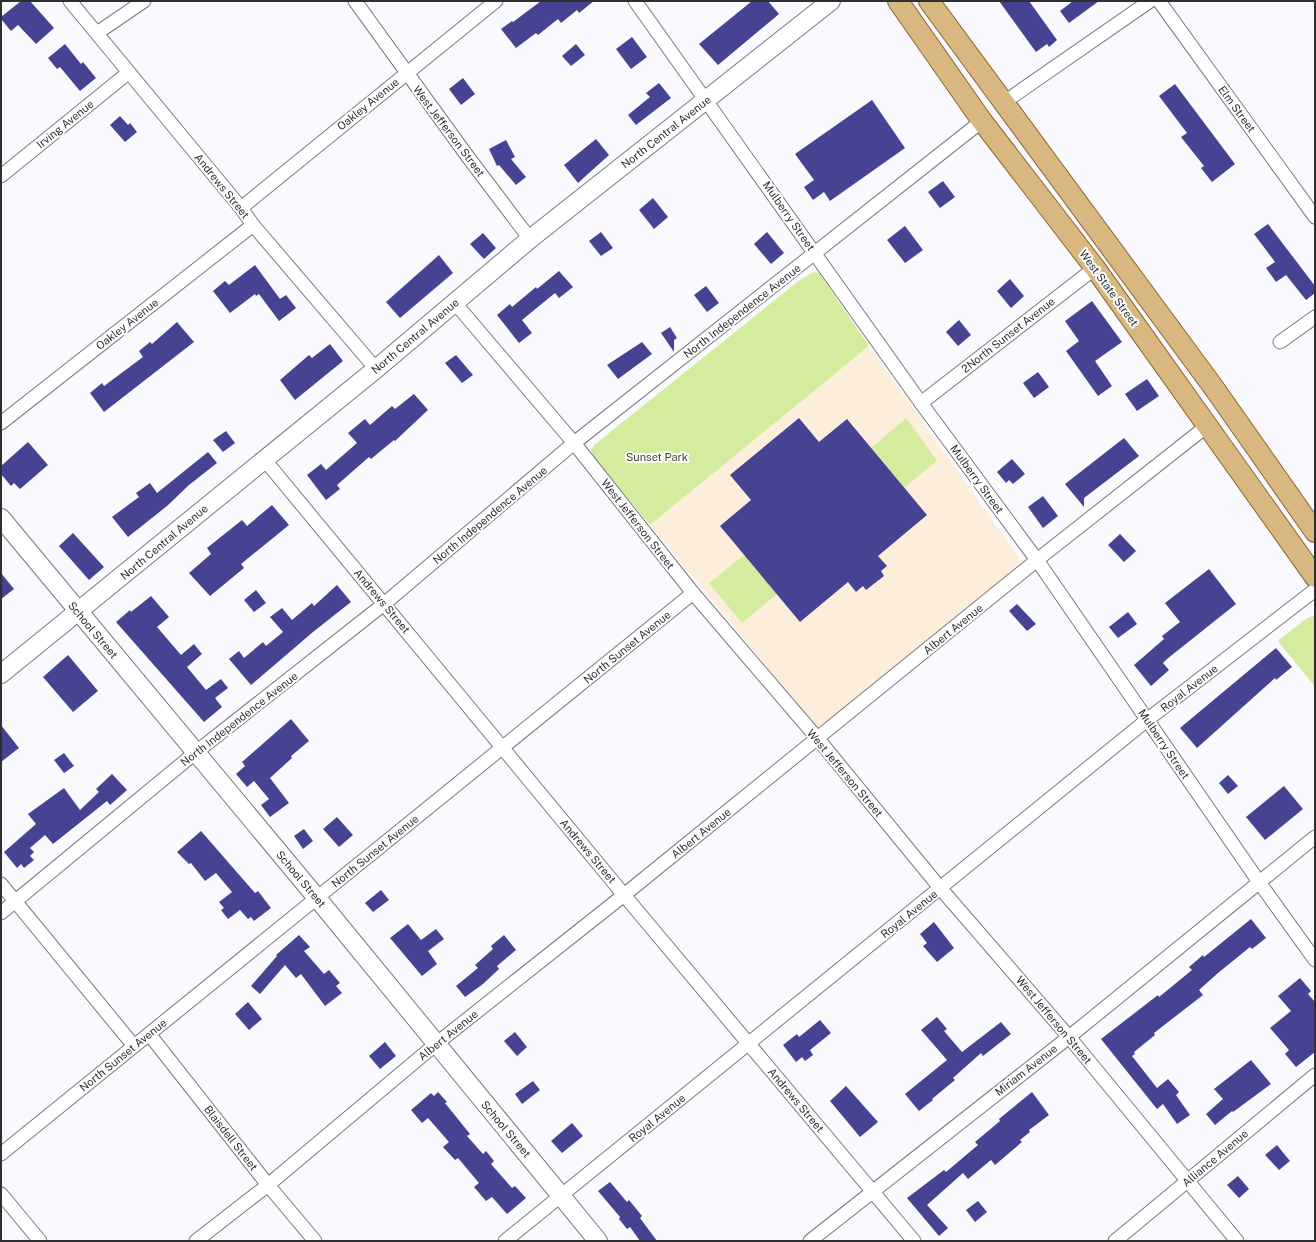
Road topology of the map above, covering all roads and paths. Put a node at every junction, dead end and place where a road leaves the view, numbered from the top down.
1 (70, 1) edge
2 (144, 1) edge
3 (355, 1) edge
4 (496, 1) edge
5 (635, 1) edge
6 (831, 1) edge
7 (898, 1) edge
8 (929, 1) edge
9 (1150, 1) edge
10 (1159, 1) edge
11 (97, 33) junction
12 (128, 73) junction
13 (406, 73) junction
14 (706, 100) junction
15 (1003, 103) junction
16 (982, 120) junction
17 (1, 176) edge
18 (241, 208) junction
19 (1315, 217) edge
20 (253, 225) junction
21 (530, 239) junction
22 (815, 253) junction
23 (1095, 268) junction
24 (455, 303) junction
25 (1315, 317) edge
26 (1280, 342) dead end
27 (376, 369) junction
28 (921, 403) junction
29 (1, 423) edge
30 (1207, 426) junction
31 (574, 443) junction
32 (264, 459) junction
33 (1, 518) edge
34 (1315, 532) edge
35 (1037, 560) junction
36 (1315, 578) edge
37 (1315, 590) edge
38 (693, 593) junction
39 (384, 604) junction
40 (79, 612) junction
41 (1, 674) edge
42 (1147, 720) junction
43 (818, 739) junction
44 (502, 748) junction
45 (195, 753) junction
46 (1315, 837) edge
47 (1259, 882) junction
48 (1, 884) edge
49 (941, 889) junction
50 (624, 895) junction
51 (317, 898) junction
52 (16, 901) junction
53 (1, 913) edge
54 (1315, 960) edge
55 (149, 1034) junction
56 (1069, 1037) junction
57 (436, 1044) junction
58 (748, 1044) junction
59 (134, 1046) junction
60 (1315, 1075) edge
61 (1, 1154) edge
62 (1188, 1181) junction
63 (268, 1185) junction
64 (873, 1191) junction
65 (1, 1194) edge
66 (561, 1196) junction
67 (40, 1241) edge
68 (196, 1241) edge
69 (315, 1241) edge
70 (504, 1241) edge
71 (598, 1241) edge
72 (810, 1241) edge
73 (914, 1241) edge
74 (1115, 1241) edge
75 (1237, 1241) edge

1 - 11 street, Andrews Street
2 - 11 street
3 - 13 street, West Jefferson Street
4 - 13 street, Oakley Avenue
5 - 14 street, Mulberry Street
6 - 14 main road, North Central Avenue
7 - 16 main road, West State Street
8 - 15 main road
9 - 15 street
10 - 19 street, Elm Street
11 - 12 street, Andrews Street
12 - 17 street, Irving Avenue
12 - 18 street, Andrews Street
13 - 18 street, Oakley Avenue
13 - 21 street, West Jefferson Street
14 - 21 main road, North Central Avenue
14 - 22 street, Mulberry Street
15 - 34 main road
16 - 22 street, North Independence Avenue
16 - 23 main road, West State Street
18 - 20 street, Andrews Street
20 - 27 street, Andrews Street
20 - 29 street, Oakley Avenue
21 - 24 main road, North Central Avenue
22 - 28 street, Mulberry Street
22 - 31 street, North Independence Avenue
23 - 28 street, 2North Sunset Avenue
23 - 30 main road, West State Street
24 - 27 main road, North Central Avenue
24 - 31 street, West Jefferson Street
25 - 26 street
27 - 32 main road, North Central Avenue
28 - 35 street, Mulberry Street
30 - 35 street, Albert Avenue
30 - 36 main road, West State Street
31 - 38 street, West Jefferson Street
31 - 39 street, North Independence Avenue
32 - 39 street, Andrews Street
32 - 40 main road, North Central Avenue
33 - 40 main road, School Street
35 - 42 street, Mulberry Street
35 - 43 street, Albert Avenue
37 - 42 street, Royal Avenue
38 - 43 street, West Jefferson Street
38 - 44 street, North Sunset Avenue
39 - 44 street, Andrews Street
39 - 45 street, North Independence Avenue
40 - 41 main road, North Central Avenue
40 - 45 main road, School Street
42 - 47 street, Mulberry Street
42 - 49 street, Royal Avenue
43 - 49 street, West Jefferson Street
43 - 50 street, Albert Avenue
44 - 50 street, Andrews Street
44 - 51 street, North Sunset Avenue
45 - 51 main road, School Street
45 - 52 street, North Independence Avenue
46 - 47 street, Miriam Avenue
47 - 54 street, Mulberry Street
47 - 56 street, Miriam Avenue
48 - 52 street
49 - 56 street, West Jefferson Street
49 - 58 street, Royal Avenue
50 - 57 street, Albert Avenue
50 - 58 street, Andrews Street
51 - 55 street, North Sunset Avenue
51 - 57 main road, School Street
52 - 53 street, North Independence Avenue
52 - 59 street
55 - 59 street, North Sunset Avenue
55 - 63 street, Blaisdell Street
56 - 62 street, West Jefferson Street
56 - 64 street, Miriam Avenue
57 - 63 street, Albert Avenue
57 - 66 main road, School Street
58 - 64 street, Andrews Street
58 - 66 street, Royal Avenue
59 - 61 street, North Sunset Avenue
60 - 62 street, Alliance Avenue
62 - 74 street, Alliance Avenue
62 - 75 street, West Jefferson Street
63 - 68 street, Albert Avenue
63 - 69 street, Blaisdell Street
64 - 72 street, Miriam Avenue
64 - 73 street, Andrews Street
65 - 67 street
66 - 70 street, Royal Avenue
66 - 71 main road, School Street

